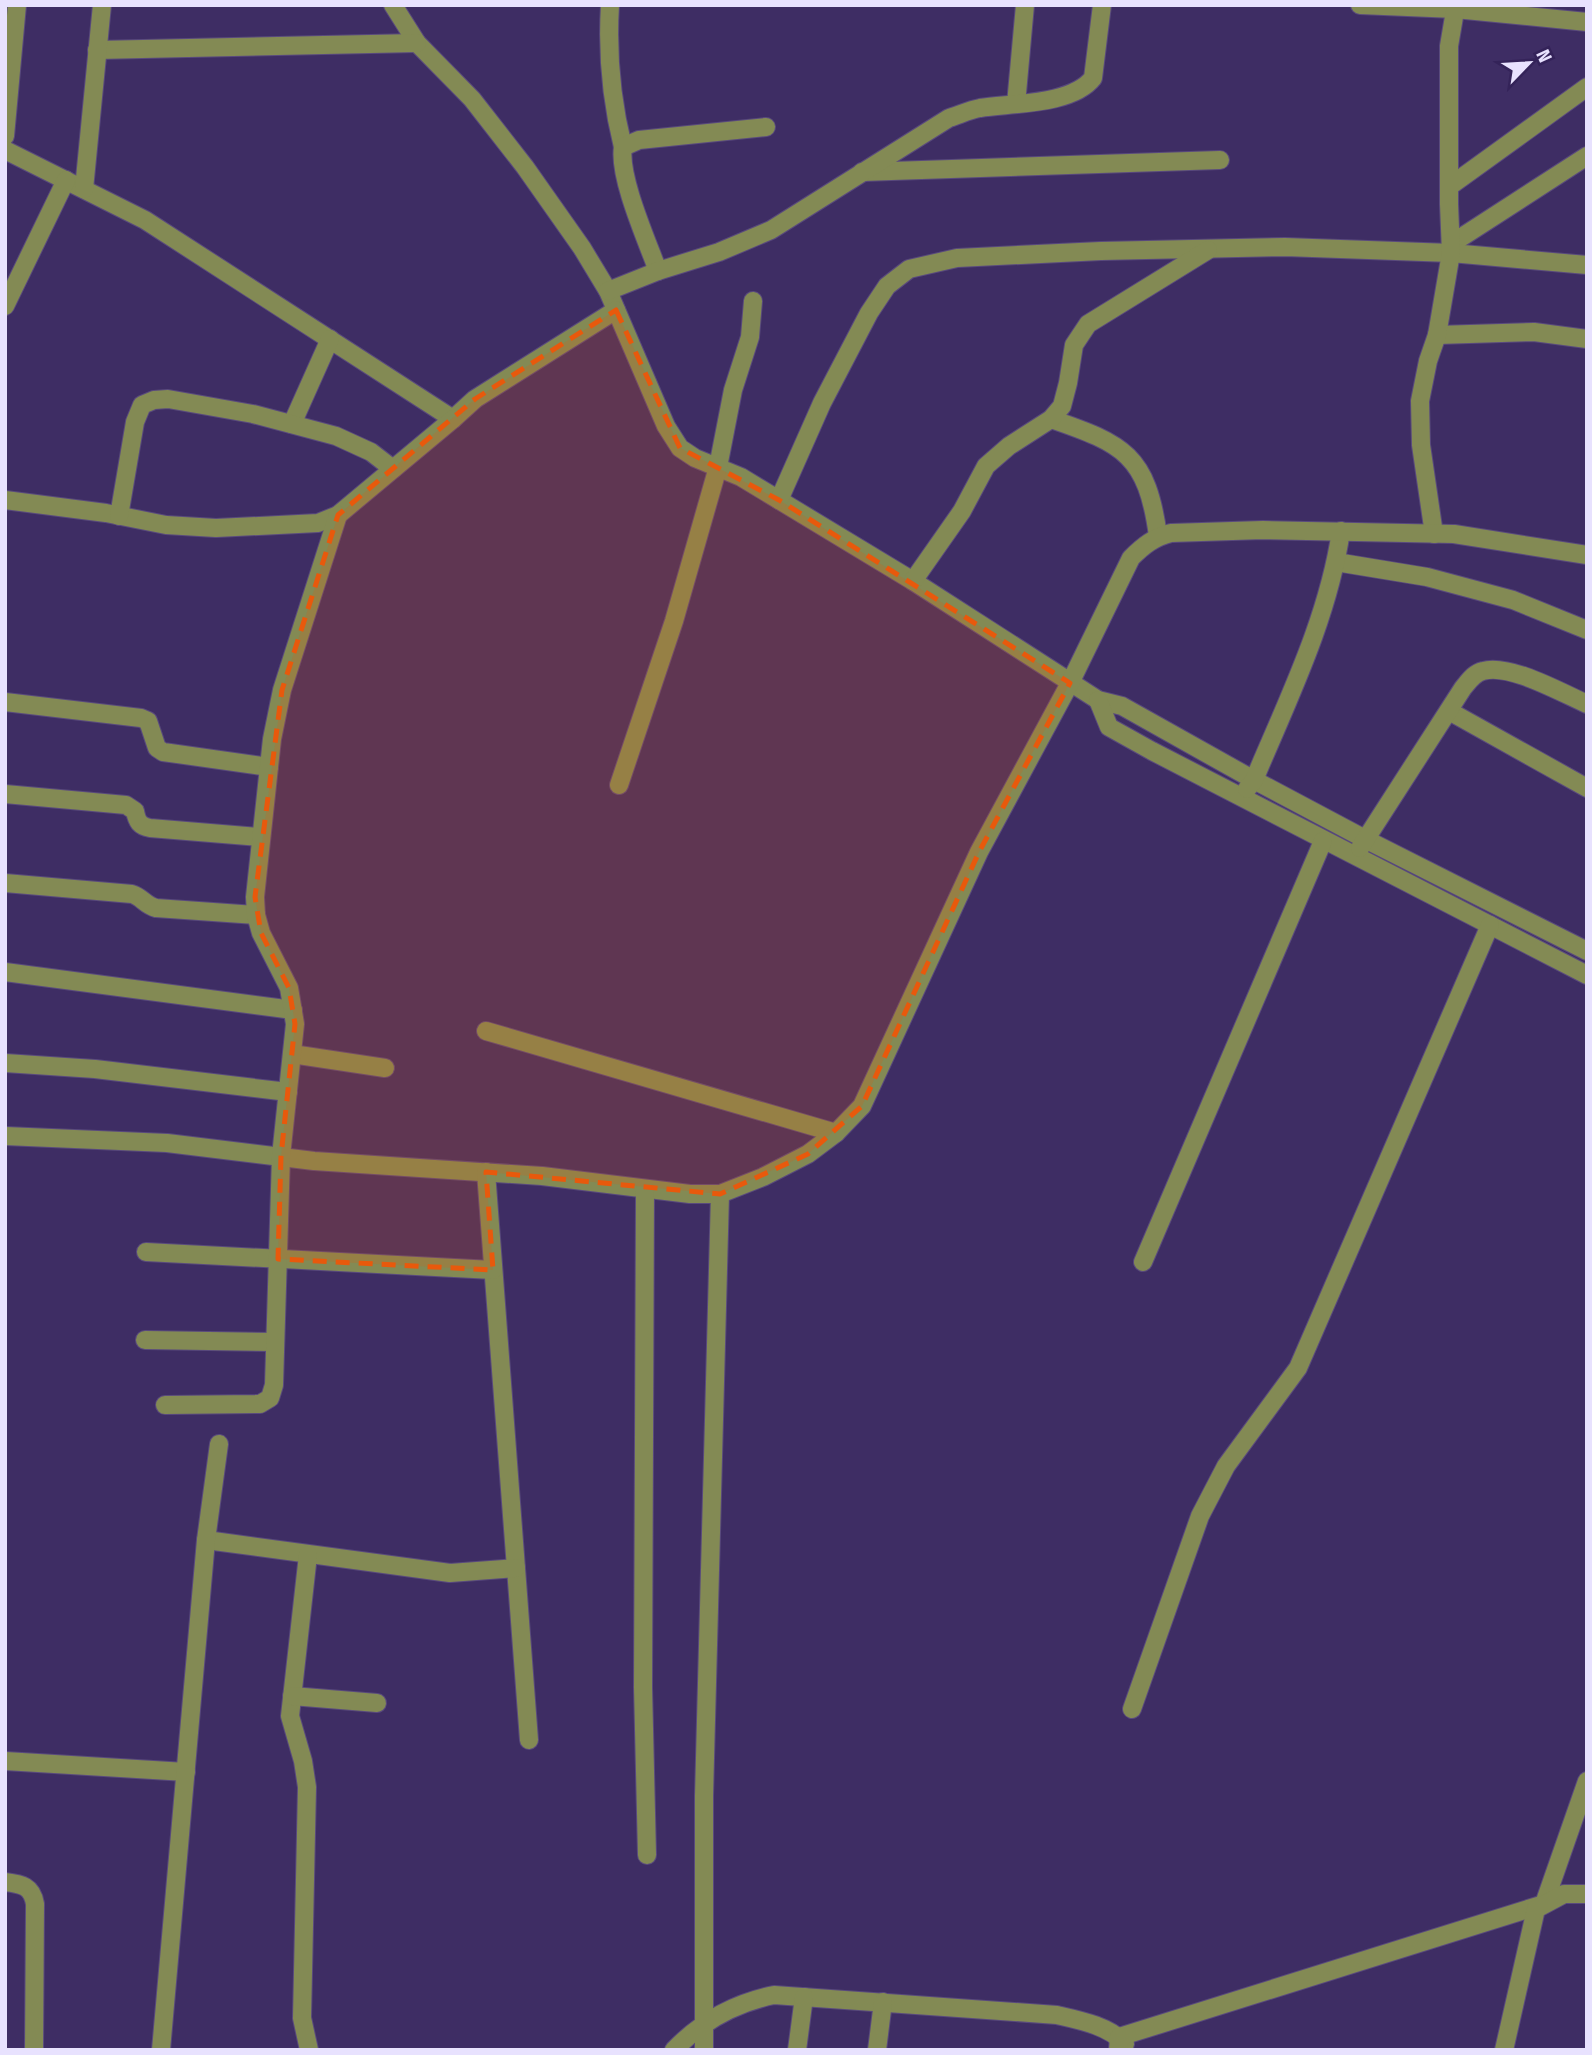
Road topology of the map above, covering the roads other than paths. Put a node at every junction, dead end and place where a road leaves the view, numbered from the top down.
1 (17, 5) edge
2 (102, 5) edge
3 (393, 5) edge
4 (610, 5) edge
5 (1025, 5) edge
6 (1102, 5) edge
7 (1360, 5) edge
8 (1455, 7) edge
9 (1587, 22) edge
10 (417, 43) junction
11 (97, 50) junction
12 (1587, 87) edge
13 (1016, 104) junction
14 (766, 127) dead end
15 (5, 136) edge
16 (623, 147) junction
17 (5, 150) edge
18 (1587, 156) edge
19 (1220, 160) dead end
20 (862, 172) junction
21 (66, 180) junction
22 (84, 189) junction
23 (1449, 195) junction
24 (1451, 244) junction
25 (1210, 249) junction
26 (1587, 265) edge
27 (657, 271) junction
28 (608, 292) junction
29 (753, 301) dead end
30 (5, 306) edge
31 (617, 310) junction
32 (1437, 335) junction
33 (330, 339) junction
34 (1587, 339) edge
35 (453, 419) junction
36 (1051, 419) junction
37 (292, 424) junction
38 (718, 467) junction
39 (393, 469) junction
40 (5, 500) edge
41 (779, 500) junction
42 (338, 515) junction
43 (119, 516) junction
44 (1341, 531) junction
45 (1434, 534) junction
46 (1158, 536) junction
47 (1587, 555) edge
48 (1336, 562) junction
49 (913, 581) junction
50 (1587, 629) edge
51 (1070, 683) junction
52 (1098, 700) junction
53 (5, 702) edge
54 (1587, 704) edge
55 (1449, 711) junction
56 (269, 767) junction
57 (1254, 780) junction
58 (620, 785) dead end
59 (1587, 788) edge
60 (5, 794) edge
61 (1242, 798) junction
62 (260, 837) junction
63 (1365, 839) junction
64 (1323, 841) junction
65 (1354, 857) junction
66 (5, 883) edge
67 (256, 915) junction
68 (1490, 925) junction
69 (1587, 951) edge
70 (5, 972) edge
71 (1587, 975) edge
72 (293, 1010) junction
73 (486, 1031) dead end
74 (292, 1054) junction
75 (5, 1063) edge
76 (385, 1068) dead end
77 (288, 1092) junction
78 (835, 1133) junction
79 (5, 1136) edge
80 (281, 1156) junction
81 (491, 1173) junction
82 (645, 1189) junction
83 (720, 1194) junction
84 (146, 1252) dead end
85 (278, 1259) junction
86 (1143, 1262) dead end
87 (493, 1270) junction
88 (145, 1340) dead end
89 (275, 1342) junction
90 (165, 1405) dead end
91 (219, 1444) dead end
92 (206, 1540) junction
93 (308, 1555) junction
94 (516, 1568) junction
95 (292, 1696) junction
96 (377, 1703) dead end
97 (1132, 1709) dead end
98 (529, 1740) dead end
99 (5, 1761) edge
100 (186, 1772) junction
101 (1587, 1781) edge
102 (647, 1855) dead end
103 (5, 1882) edge
104 (1587, 1894) edge
105 (1544, 1904) junction
106 (804, 1997) junction
107 (883, 2002) junction
108 (705, 2022) junction
109 (1122, 2046) edge
110 (34, 2050) edge
111 (161, 2050) edge
112 (309, 2050) edge
113 (674, 2050) edge
114 (704, 2050) edge
115 (797, 2050) edge
116 (877, 2050) edge
117 (1504, 2050) edge

1 - 15 street
2 - 11 street
3 - 10 street
4 - 16 street
5 - 13 street
6 - 13 street
7 - 8 street
8 - 9 street
8 - 23 street
10 - 11 street
10 - 28 street
11 - 22 street
12 - 23 street
13 - 20 street
14 - 16 street
16 - 27 street
17 - 21 street
18 - 24 street
19 - 20 street
20 - 27 street
21 - 22 street
21 - 30 street
22 - 33 street
23 - 24 street
24 - 25 street
24 - 26 street
24 - 32 street
25 - 36 street
25 - 41 street
27 - 28 street
28 - 31 street
29 - 38 street
31 - 35 street
31 - 38 street
32 - 34 street
32 - 45 street
33 - 35 street
33 - 37 street
35 - 39 street
36 - 46 street
36 - 49 street
37 - 39 street
37 - 43 street
38 - 41 street
38 - 58 street
39 - 42 street
40 - 43 street
41 - 49 street
42 - 43 street
42 - 56 street
44 - 45 street
44 - 46 street
44 - 48 street
45 - 47 street
46 - 51 street
48 - 50 street
48 - 57 street
49 - 51 street
51 - 52 street
51 - 78 street
52 - 57 street
52 - 61 street
53 - 56 street
54 - 55 street
55 - 59 street
55 - 63 street
56 - 62 street
57 - 61 street
57 - 63 street
60 - 62 street
61 - 64 street
62 - 67 street
63 - 65 street
63 - 69 street
64 - 65 street
64 - 86 street
65 - 68 street
66 - 67 street
67 - 72 street
68 - 71 street
68 - 97 street
70 - 72 street
72 - 74 street
73 - 78 street
74 - 76 street
74 - 77 street
75 - 77 street
77 - 80 street
78 - 83 street
79 - 80 street
80 - 81 street
80 - 85 street
81 - 82 street
81 - 87 street
82 - 83 street
82 - 102 street
83 - 108 street
84 - 85 street
85 - 87 street
85 - 89 street
87 - 94 street
88 - 89 street
89 - 90 street
91 - 92 street
92 - 93 street
92 - 100 street
93 - 94 street
93 - 95 street
94 - 98 street
95 - 96 street
95 - 112 street
99 - 100 street
100 - 111 street
101 - 105 street
103 - 110 street
104 - 105 street
105 - 109 street
105 - 117 street
106 - 107 street
106 - 108 street
106 - 115 street
107 - 109 street
107 - 116 street
108 - 113 street
108 - 114 street

